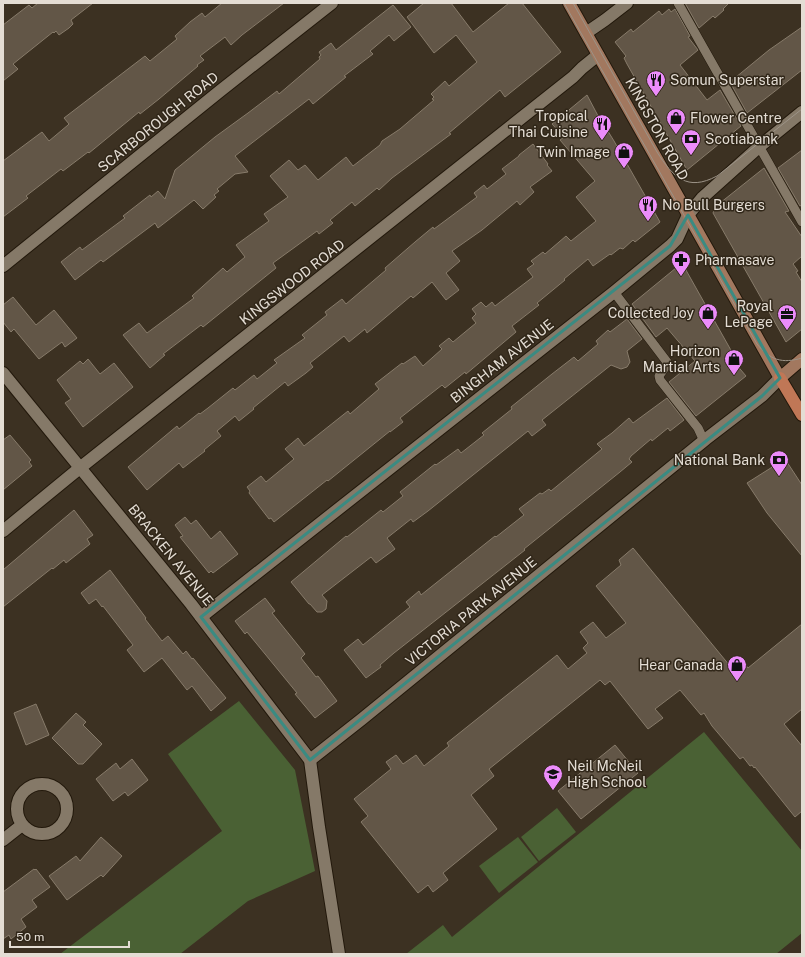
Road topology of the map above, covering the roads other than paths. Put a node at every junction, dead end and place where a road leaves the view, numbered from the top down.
1 (332, 3) edge
2 (569, 3) edge
3 (627, 3) edge
4 (678, 3) edge
5 (586, 33) junction
6 (598, 55) junction
7 (802, 112) edge
8 (760, 146) junction
9 (688, 215) junction
10 (802, 222) edge
11 (3, 266) edge
12 (614, 292) junction
13 (802, 359) edge
14 (3, 373) edge
15 (780, 378) junction
16 (802, 415) edge
17 (704, 441) junction
18 (80, 467) junction
19 (3, 531) edge
20 (201, 617) junction
21 (310, 760) junction
22 (22, 825) junction
23 (3, 840) edge
24 (339, 954) edge

1 - 11 street, SCARBOROUGH ROAD
2 - 5 main road, KINGSTON ROAD
3 - 5 street
4 - 8 lane
5 - 6 main road, KINGSTON ROAD
6 - 9 main road, KINGSTON ROAD
6 - 18 street, KINGSWOOD ROAD
7 - 8 street, BINGHAM AVENUE
8 - 9 street, BINGHAM AVENUE
8 - 10 lane
9 - 12 street, BINGHAM AVENUE
9 - 15 main road, KINGSTON ROAD
12 - 17 lane
12 - 20 street, BINGHAM AVENUE
13 - 15 main road, VICTORIA PARK AVENUE
14 - 18 street, BRACKEN AVENUE
15 - 16 main road, KINGSTON ROAD
15 - 17 street, VICTORIA PARK AVENUE
17 - 21 street, VICTORIA PARK AVENUE
18 - 19 street, KINGSWOOD ROAD
18 - 20 street, BRACKEN AVENUE
20 - 21 street, BRACKEN AVENUE
21 - 24 street
22 - 22 street
22 - 23 street

